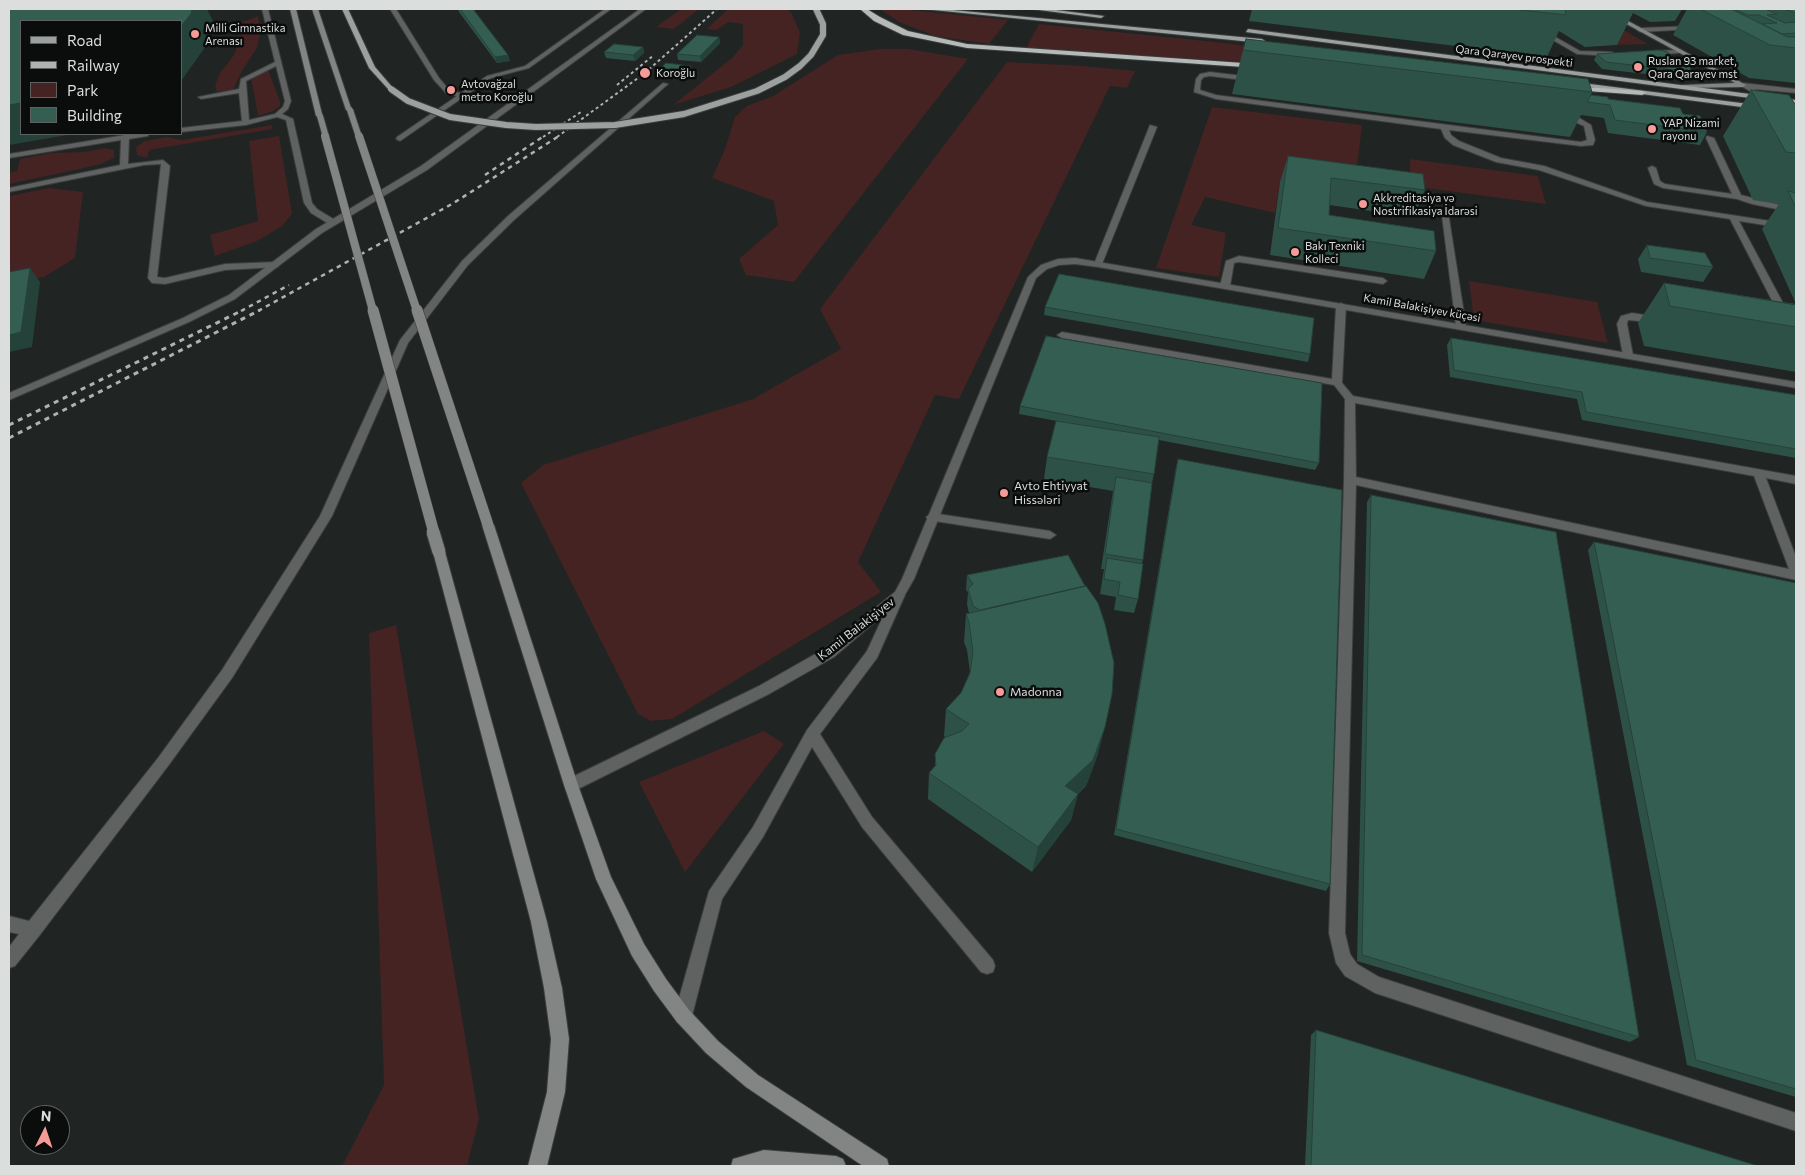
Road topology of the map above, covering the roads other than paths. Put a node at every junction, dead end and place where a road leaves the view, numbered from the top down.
1 (265, 9) edge
2 (293, 9) edge
3 (315, 9) edge
4 (345, 9) edge
5 (393, 9) edge
6 (608, 9) edge
7 (643, 9) edge
8 (816, 9) edge
9 (864, 9) edge
10 (926, 9) edge
11 (1034, 9) edge
12 (1602, 9) edge
13 (1023, 10) edge
14 (1100, 16) junction
15 (1110, 17) dead end
16 (1678, 18) dead end
17 (1536, 27) dead end
18 (1695, 27) junction
19 (1238, 30) dead end
20 (1640, 30) junction
21 (1703, 31) edge
22 (1538, 36) edge
23 (1550, 36) junction
24 (1269, 42) edge
25 (1679, 51) junction
26 (1643, 53) edge
27 (1616, 54) edge
28 (277, 64) junction
29 (1271, 67) edge
30 (665, 84) dead end
31 (1564, 85) edge
32 (1743, 85) junction
33 (1683, 87) junction
34 (242, 90) junction
35 (1796, 91) edge
36 (1642, 93) joint
37 (463, 96) junction
38 (202, 97) dead end
39 (1766, 98) junction
40 (1796, 102) edge
41 (1764, 108) edge
42 (1773, 109) edge
43 (278, 115) junction
44 (246, 123) junction
45 (1152, 127) dead end
46 (1444, 127) junction
47 (182, 130) edge
48 (139, 135) edge
49 (125, 137) junction
50 (1710, 138) dead end
51 (400, 139) dead end
52 (9, 156) edge
53 (124, 168) junction
54 (1652, 168) dead end
55 (9, 190) edge
56 (1738, 197) junction
57 (1796, 210) edge
58 (1445, 218) dead end
59 (1734, 219) junction
60 (332, 222) junction
61 (1796, 227) edge
62 (1098, 264) junction
63 (275, 265) junction
64 (1044, 267) joint
65 (1384, 281) dead end
66 (1225, 286) junction
67 (1341, 306) junction
68 (1672, 322) edge
69 (1460, 326) junction
70 (1790, 326) edge
71 (1062, 335) dead end
72 (1628, 355) junction
73 (1337, 383) junction
74 (1796, 385) edge
75 (9, 397) edge
76 (1350, 399) junction
77 (1759, 474) junction
78 (1350, 480) junction
79 (1796, 480) edge
80 (932, 516) junction
81 (1551, 522) junction
82 (1050, 535) dead end
83 (1554, 542) edge
84 (1796, 573) edge
85 (899, 594) junction
86 (812, 734) junction
87 (571, 785) junction
88 (9, 924) edge
89 (33, 930) junction
90 (9, 960) edge
91 (987, 966) dead end
92 (683, 1016) junction
93 (1796, 1122) edge
94 (538, 1166) edge
95 (740, 1166) edge
96 (836, 1166) edge
97 (880, 1166) edge

1 - 28 street
2 - 94 main road, bridge
3 - 87 main road, bridge
4 - 8 main road, bridge
5 - 37 street
6 - 37 street
7 - 60 street
9 - 29 highway
10 - 24 main road
11 - 14 main road
12 - 20 main road
13 - 14 main road
14 - 15 main road
16 - 18 street
17 - 23 street
18 - 20 street
18 - 21 street
19 - 33 main road, Qara Qarayev prospekti
20 - 25 main road
22 - 23 street
23 - 27 street
25 - 26 street
25 - 32 main road
28 - 34 street
28 - 43 street
30 - 89 street
31 - 36 highway
32 - 33 main road
32 - 35 street
32 - 39 street
33 - 39 main road, Qara Qarayev prospekti
34 - 38 street
34 - 44 street
36 - 41 main road
37 - 51 street
39 - 40 main road, Qara Qarayev prospekti
39 - 42 street
43 - 44 street
43 - 60 street
44 - 47 street
45 - 62 street
46 - 46 street
46 - 59 street
48 - 49 street
49 - 52 street
49 - 53 street
50 - 56 street
53 - 55 street
53 - 63 street
54 - 56 street
56 - 57 street
58 - 69 street
59 - 61 street
59 - 70 street
60 - 63 street
62 - 64 street, Kamil Balakişiyev küçəsi
62 - 66 street, Kamil Balakişiyev küçəsi
63 - 75 street
64 - 80 street, Kamil Balakişiyev
65 - 66 street
66 - 67 street, Kamil Balakişiyev küçəsi
67 - 69 street, Kamil Balakişiyev küçəsi
67 - 73 street
68 - 72 street
69 - 72 street, Kamil Balakişiyev küçəsi
71 - 73 street
72 - 74 street, Kamil Balakişiyev küçəsi
73 - 76 street
76 - 77 street
76 - 78 street
77 - 79 street
77 - 84 street
78 - 81 street
78 - 93 street
80 - 82 street
80 - 85 street, Kamil Balakişiyev
81 - 83 street
81 - 84 street
85 - 86 street
85 - 87 street, Kamil Balakişiyev
86 - 91 street
86 - 92 street
87 - 92 main road
88 - 89 street
89 - 90 street
92 - 97 main road
95 - 96 main road

